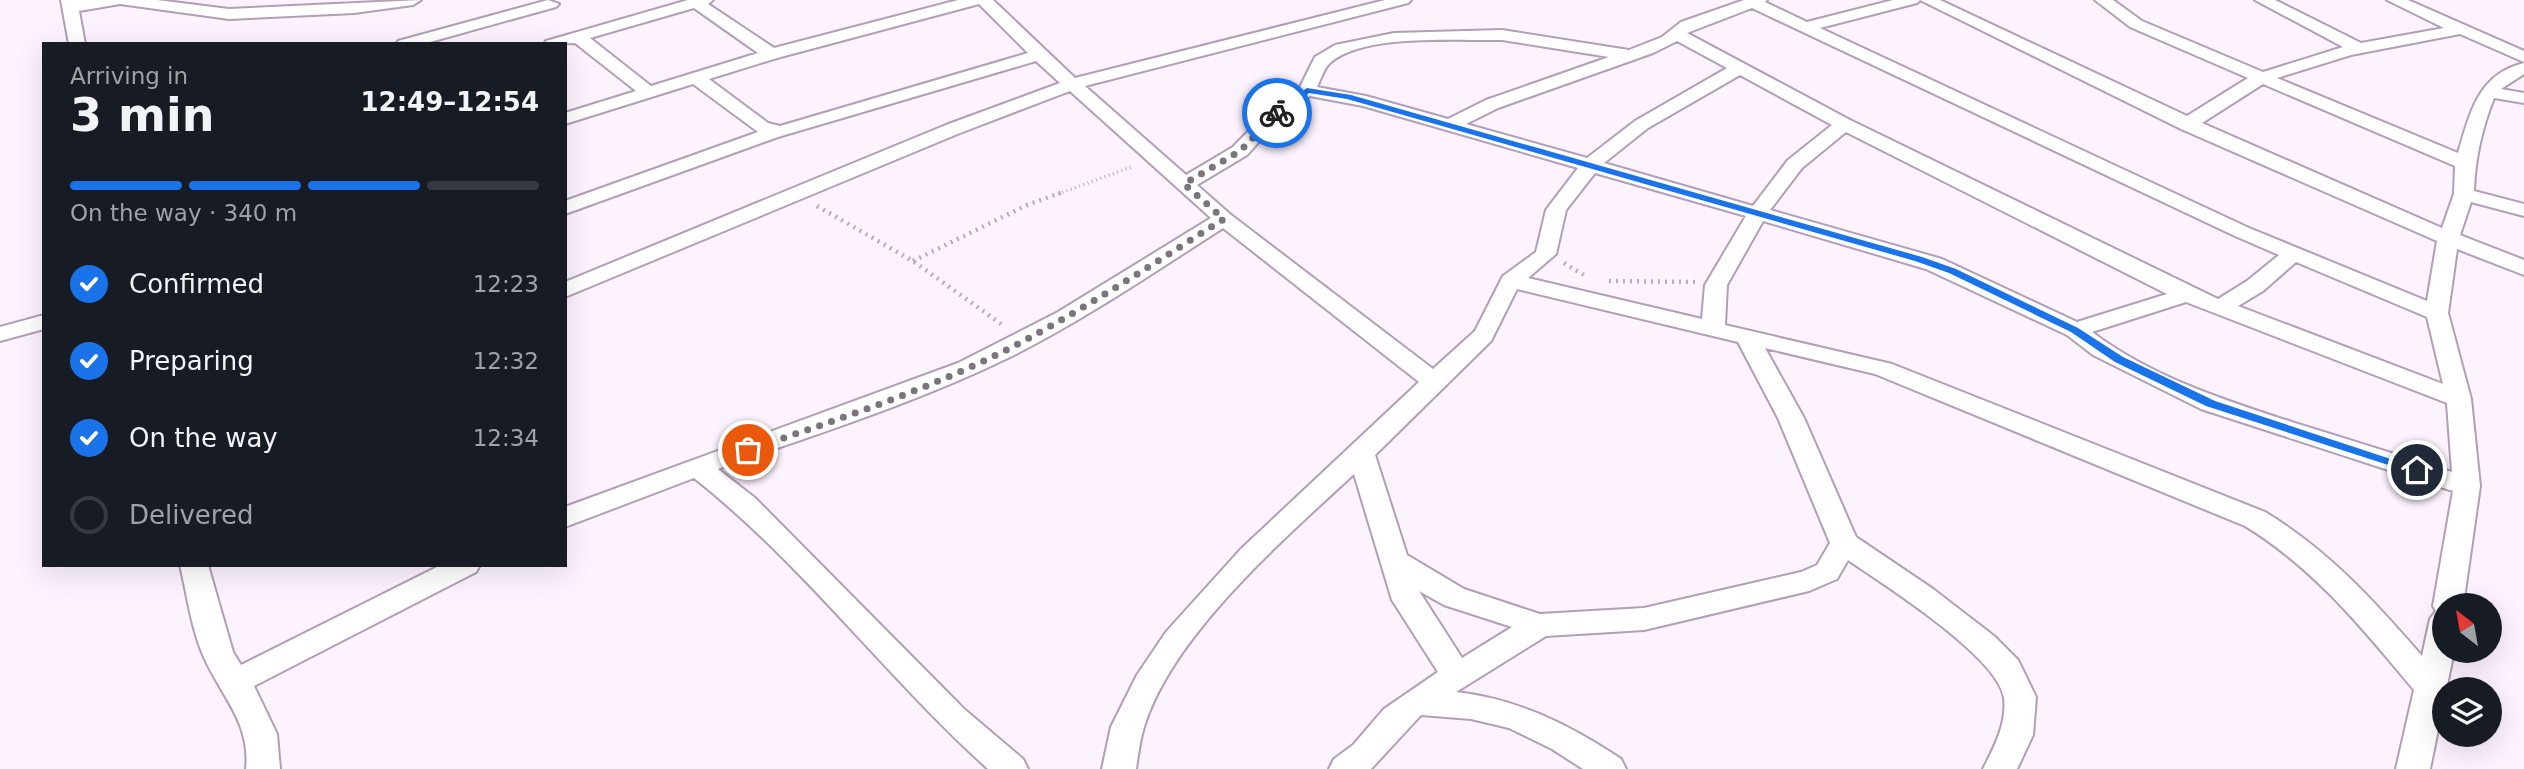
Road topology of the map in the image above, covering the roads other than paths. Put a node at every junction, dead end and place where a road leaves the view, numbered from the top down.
1 (120, 0) edge
2 (413, 0) edge
3 (510, 0) edge
4 (976, 0) edge
5 (984, 0) edge
6 (1403, 0) edge
7 (1703, 0) edge
8 (1912, 0) edge
9 (1928, 0) edge
10 (2103, 0) edge
11 (2263, 0) edge
12 (2395, 0) edge
13 (701, 1) edge
14 (1756, 1) edge
15 (557, 2) edge
16 (70, 4) edge
17 (1728, 10) junction
18 (1314, 25) junction
19 (1804, 27) junction
20 (2458, 30) junction
21 (1677, 34) junction
22 (578, 37) junction
23 (1372, 40) junction
24 (77, 42) edge
25 (411, 42) edge
26 (559, 42) edge
27 (2356, 46) junction
28 (771, 54) junction
29 (1039, 55) junction
30 (1629, 55) junction
31 (2524, 57) edge
32 (1741, 67) junction
33 (2524, 68) edge
34 (2259, 77) junction
35 (696, 78) junction
36 (1073, 84) junction
37 (1307, 90) junction
38 (648, 92) junction
39 (2488, 92) junction
40 (2524, 98) edge
41 (567, 118) edge
42 (1844, 124) junction
43 (1449, 125) junction
44 (2188, 125) junction
45 (774, 132) junction
46 (2466, 163) junction
47 (1589, 164) junction
48 (1184, 184) junction
49 (2464, 194) junction
50 (567, 207) edge
51 (2524, 210) edge
52 (1759, 211) junction
53 (1224, 219) junction
54 (2448, 239) junction
55 (2292, 255) junction
56 (2524, 268) edge
57 (1511, 281) junction
58 (567, 289) edge
59 (2187, 295) junction
60 (2221, 307) junction
61 (2437, 313) junction
62 (42, 323) edge
63 (1713, 330) junction
64 (2075, 330) junction
65 (0, 334) edge
66 (1748, 338) junction
67 (1433, 381) junction
68 (2459, 399) junction
69 (1361, 453) junction
70 (699, 468) junction
71 (2467, 486) junction
72 (567, 517) edge
73 (1844, 543) junction
74 (1397, 562) junction
75 (195, 567) edge
76 (462, 567) edge
77 (2450, 593) edge
78 (1539, 625) junction
79 (2434, 663) edge
80 (1458, 677) junction
81 (235, 681) junction
82 (2429, 686) junction
83 (1414, 702) junction
84 (263, 769) edge
85 (1011, 769) edge
86 (1119, 769) edge
87 (1346, 769) edge
88 (1609, 769) edge
89 (2000, 769) edge
90 (2413, 769) edge

1 - 2 street
1 - 16 street
3 - 15 street
4 - 28 street
5 - 29 street
6 - 18 street
7 - 17 street
8 - 19 street
9 - 44 street
10 - 34 street
11 - 27 street
12 - 20 street
13 - 22 street
13 - 28 street
14 - 17 street
14 - 19 street
15 - 25 street
16 - 24 street
17 - 21 street
18 - 23 street
18 - 36 street
19 - 55 street
20 - 27 street
20 - 31 street
21 - 30 street
21 - 32 street
22 - 26 street
22 - 38 street
23 - 30 street
23 - 37 street
27 - 34 street
28 - 35 street
29 - 36 street
29 - 45 street
30 - 43 street
32 - 42 street
32 - 47 street
33 - 39 street
34 - 44 street
34 - 46 street
35 - 38 street
35 - 45 street
36 - 48 street
36 - 58 street
37 - 43 street
37 - 48 street
38 - 41 street
39 - 40 street
39 - 46 street
42 - 52 street
42 - 59 street
43 - 47 street
44 - 54 street
45 - 50 street
46 - 49 street
47 - 52 street
47 - 57 street
48 - 53 street
49 - 51 street
49 - 54 street
52 - 63 street
52 - 64 street
53 - 67 street
53 - 70 street
54 - 56 street
54 - 61 street
55 - 60 street
55 - 61 street
57 - 63 street
57 - 67 street
59 - 60 street
59 - 64 street
60 - 68 street
61 - 68 street
62 - 65 street
63 - 66 street
64 - 71 street
66 - 73 street
66 - 82 street
67 - 69 street
68 - 71 street
69 - 74 street
69 - 86 street
70 - 72 street
70 - 85 street
71 - 77 street
73 - 78 street
73 - 89 street
74 - 78 street
74 - 80 street
75 - 81 street
76 - 81 street
78 - 80 street
79 - 82 street
80 - 83 street
81 - 84 street
82 - 90 street
83 - 87 street
83 - 88 street

